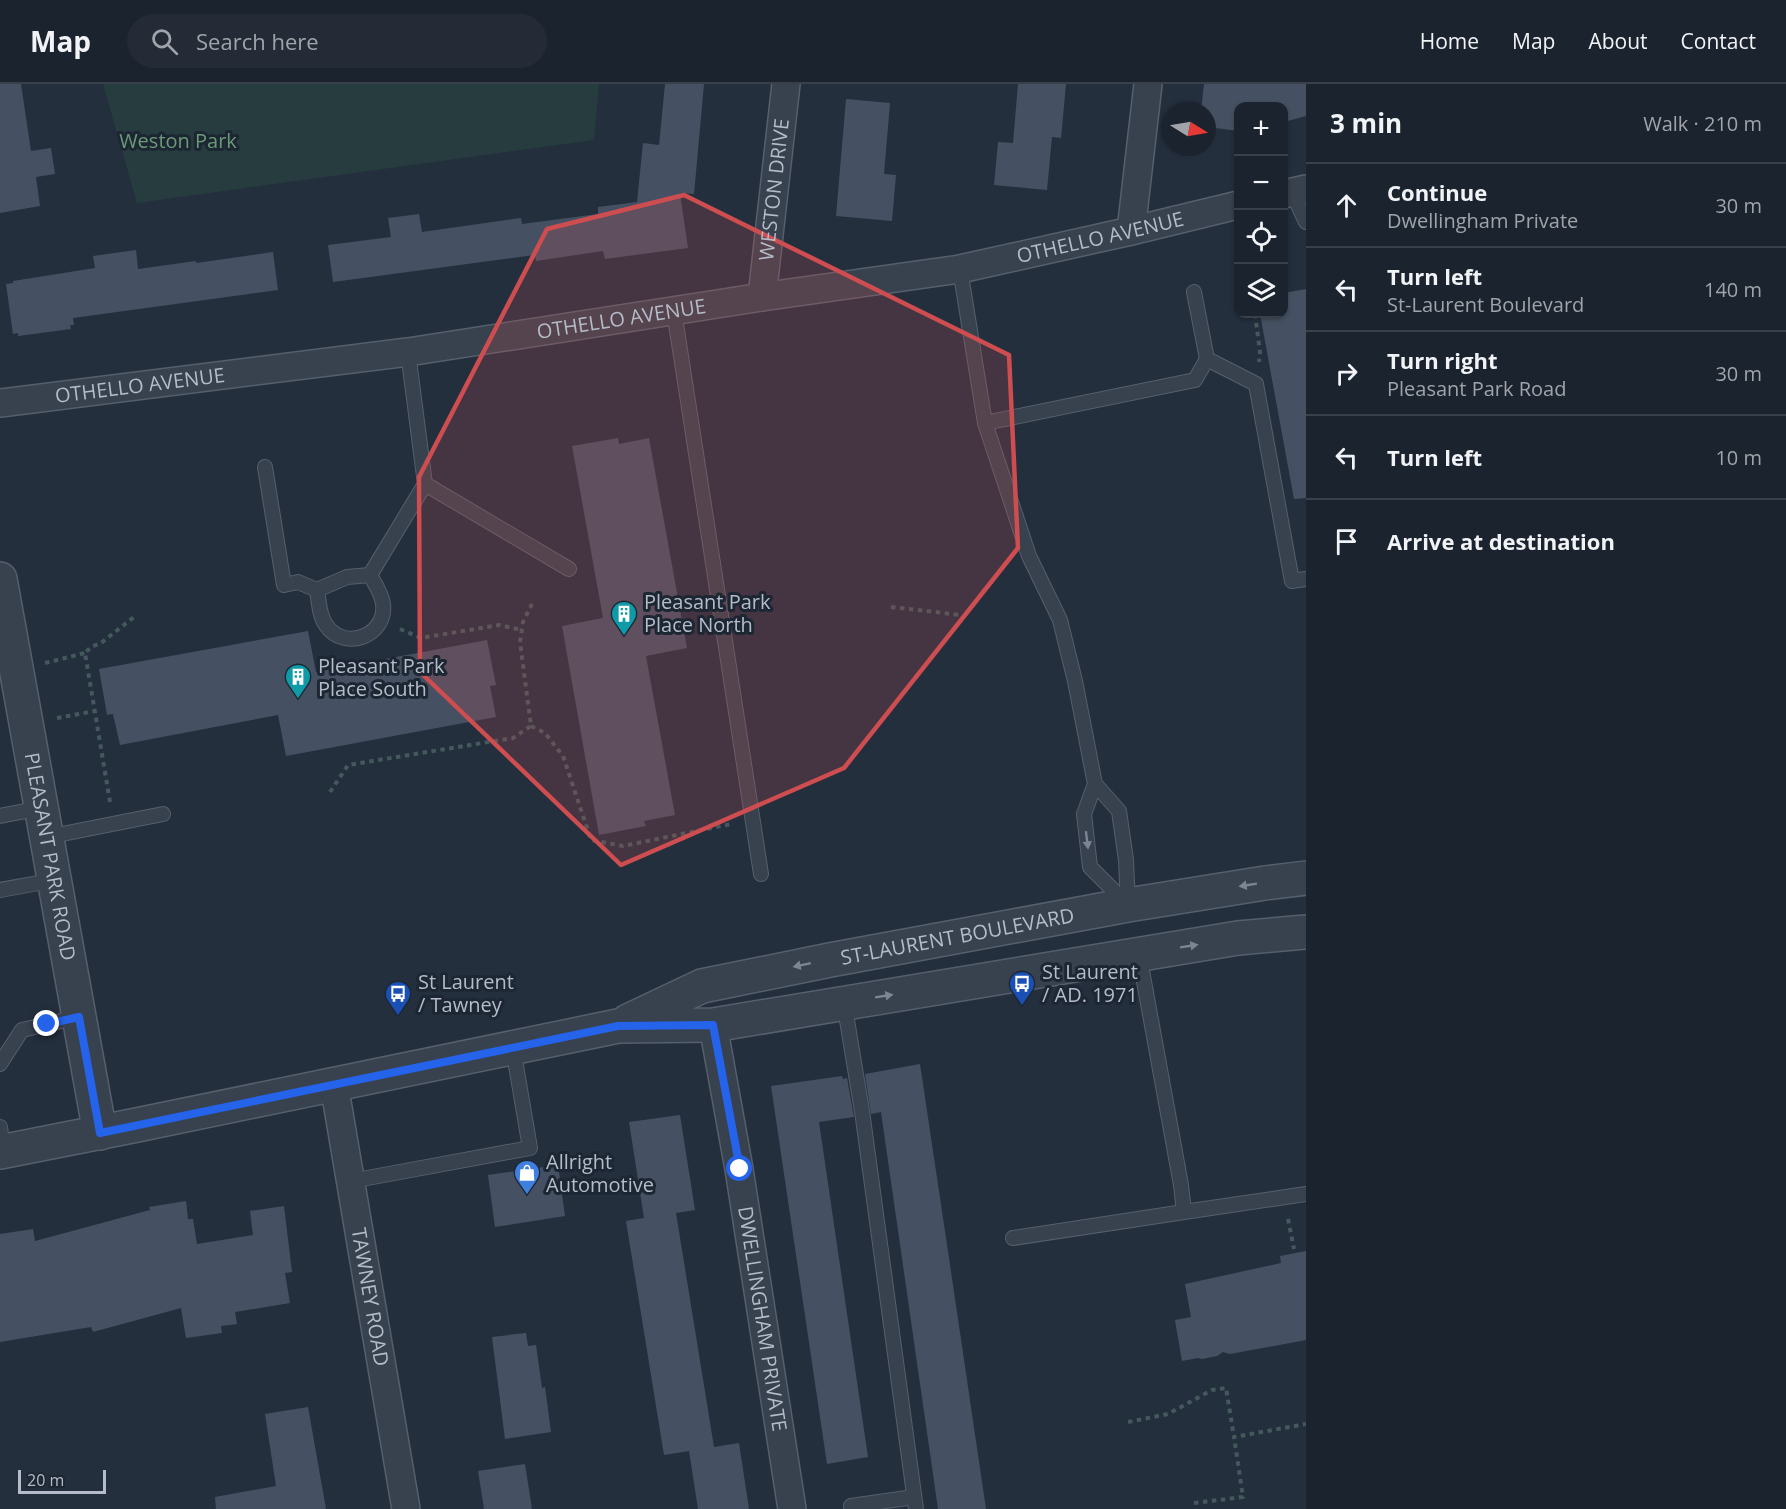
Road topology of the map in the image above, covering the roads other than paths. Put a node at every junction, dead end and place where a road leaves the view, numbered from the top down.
1 (786, 84) edge
2 (1148, 84) edge
3 (1294, 192) edge
4 (1234, 206) edge
5 (1306, 222) edge
6 (1131, 231) junction
7 (960, 269) junction
8 (1194, 292) dead end
9 (762, 297) junction
10 (674, 311) junction
11 (408, 352) junction
12 (1207, 359) junction
13 (0, 403) edge
14 (985, 423) junction
15 (265, 467) dead end
16 (425, 484) junction
17 (569, 569) dead end
18 (370, 575) junction
19 (0, 579) edge
20 (1306, 579) edge
21 (317, 590) junction
22 (9, 650) edge
23 (1095, 784) junction
24 (164, 814) dead end
25 (0, 816) edge
26 (44, 823) junction
27 (761, 874) dead end
28 (1306, 878) edge
29 (55, 880) junction
30 (0, 890) edge
31 (1128, 905) junction
32 (1306, 932) edge
33 (1139, 954) junction
34 (844, 1002) junction
35 (79, 1017) junction
36 (713, 1025) junction
37 (618, 1026) junction
38 (513, 1048) junction
39 (0, 1064) edge
40 (334, 1084) junction
41 (100, 1133) junction
42 (1, 1143) edge
43 (351, 1180) junction
44 (1306, 1194) edge
45 (1184, 1212) junction
46 (1013, 1238) dead end
47 (915, 1503) edge
48 (851, 1506) dead end
49 (406, 1509) edge
50 (792, 1509) edge

1 - 9 street, WESTON DRIVE
2 - 6 street
3 - 5 lane
4 - 6 street, OTHELLO AVENUE
6 - 7 street, OTHELLO AVENUE
7 - 9 street, OTHELLO AVENUE
7 - 14 lane
8 - 12 lane
9 - 10 street, OTHELLO AVENUE
10 - 11 street, OTHELLO AVENUE
10 - 27 lane
11 - 13 street, OTHELLO AVENUE
11 - 16 lane
12 - 14 lane
12 - 20 lane
14 - 23 lane
15 - 21 lane
16 - 17 lane
16 - 18 lane
18 - 21 lane
18 - 21 lane
19 - 22 street, PLEASANT PARK ROAD
22 - 26 street, PLEASANT PARK ROAD
23 - 31 lane
23 -> 31 lane
24 - 26 lane
25 - 26 lane
26 - 29 street, PLEASANT PARK ROAD
28 -> 31 street, ST-LAURENT BOULEVARD
29 - 30 lane
29 - 35 street, PLEASANT PARK ROAD
31 - 33 street
31 -> 37 street, ST-LAURENT BOULEVARD
33 -> 32 street, ST-LAURENT BOULEVARD
34 -> 33 street, ST-LAURENT BOULEVARD
33 - 45 lane
34 - 36 street, ST-LAURENT BOULEVARD
34 - 47 lane
35 - 39 lane
35 - 41 street, PLEASANT PARK ROAD
36 - 37 street, ST-LAURENT BOULEVARD
36 - 50 street, DWELLINGHAM PRIVATE
37 - 38 street, ST-LAURENT BOULEVARD
38 - 40 street, ST-LAURENT BOULEVARD
38 - 43 lane
40 - 41 street, ST-LAURENT BOULEVARD
40 - 43 street, TAWNEY ROAD
41 - 42 street, ST-LAURENT BOULEVARD
43 - 49 street, TAWNEY ROAD
44 - 45 lane
45 - 46 lane
47 - 48 lane

